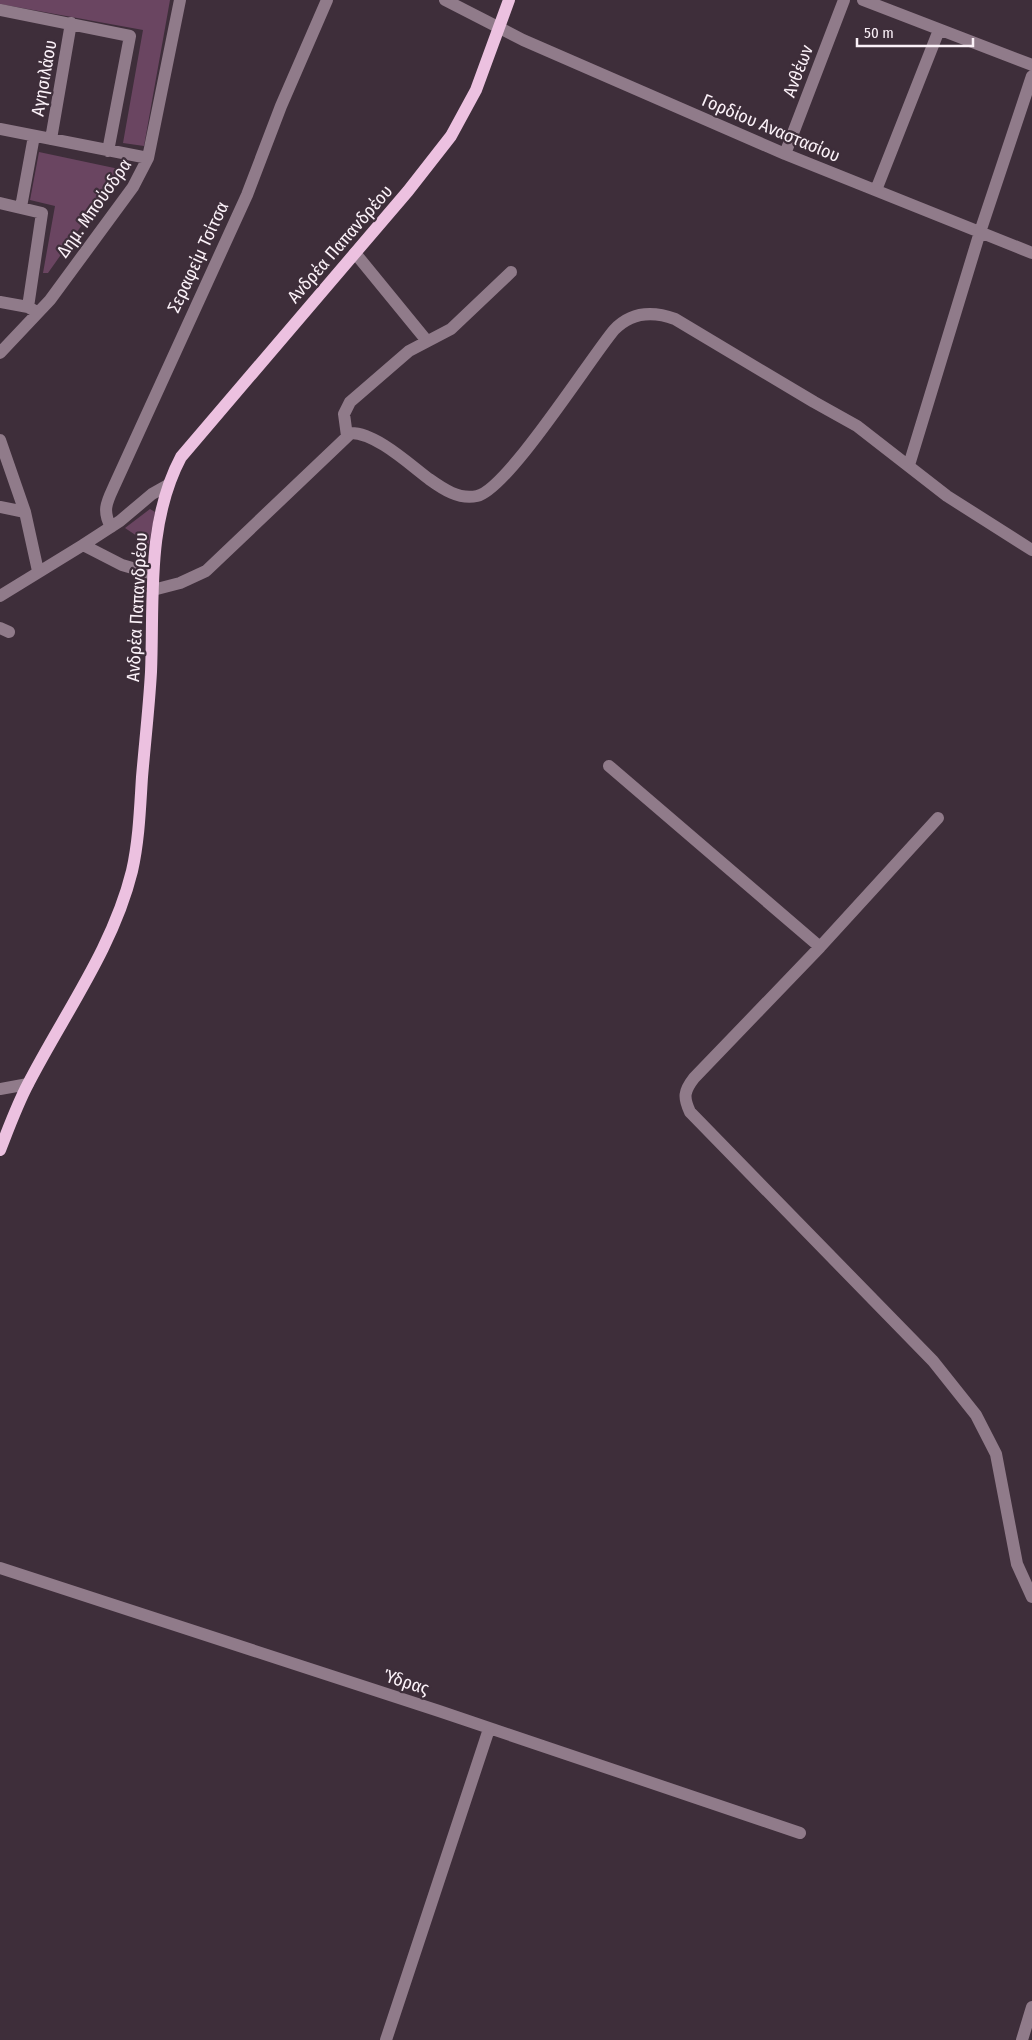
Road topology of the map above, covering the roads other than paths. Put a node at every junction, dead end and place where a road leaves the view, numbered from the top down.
1 (180, 0) edge
2 (327, 0) edge
3 (445, 0) edge
4 (508, 0) edge
5 (844, 0) edge
6 (863, 0) edge
7 (0, 10) edge
8 (71, 23) junction
9 (498, 28) junction
10 (939, 30) junction
11 (1032, 65) edge
12 (1032, 76) edge
13 (0, 129) edge
14 (34, 136) junction
15 (51, 139) junction
16 (108, 151) junction
17 (784, 154) junction
18 (148, 158) junction
19 (876, 190) junction
20 (0, 203) edge
21 (21, 207) junction
22 (980, 232) junction
23 (355, 253) junction
24 (1032, 253) edge
25 (511, 272) dead end
26 (0, 302) edge
27 (28, 307) junction
28 (40, 313) junction
29 (426, 341) junction
30 (0, 353) edge
31 (347, 436) junction
32 (0, 440) edge
33 (909, 465) junction
34 (168, 485) junction
35 (0, 507) edge
36 (25, 512) junction
37 (111, 527) junction
38 (83, 545) junction
39 (1032, 549) edge
40 (38, 571) junction
41 (153, 574) junction
42 (152, 590) junction
43 (0, 596) edge
44 (609, 766) dead end
45 (938, 818) dead end
46 (820, 947) junction
47 (28, 1084) junction
48 (0, 1089) edge
49 (0, 1150) edge
50 (0, 1568) edge
51 (1032, 1597) edge
52 (489, 1729) junction
53 (800, 1833) dead end
54 (1032, 2007) edge
55 (386, 2040) edge
56 (1022, 2040) edge

1 - 18 street, Δημ. Μπούσδρα
2 - 37 street, Σεραφείμ Τσίτσα
3 - 9 street, Γορδίου Αναστασίου
4 - 9 main road, Ανδρέα Παπανδρέου
5 - 17 street, Ανθέων
6 - 10 street
7 - 8 street
8 - 15 street, Αγησιλάου
8 - 16 street
9 - 17 street, Γορδίου Αναστασίου
9 - 23 main road, Ανδρέα Παπανδρέου
10 - 11 street
10 - 19 street
12 - 22 street
13 - 14 street
14 - 15 street
14 - 21 street
15 - 16 street
16 - 18 street
17 - 19 street, Γορδίου Αναστασίου
18 - 28 street, Δημ. Μπούσδρα
19 - 22 street, Γορδίου Αναστασίου
20 - 21 street
21 - 27 street
22 - 24 street, Γορδίου Αναστασίου
22 - 33 street
23 - 29 street
23 - 34 main road, Ανδρέα Παπανδρέου
25 - 29 street
26 - 27 street
27 - 28 street
28 - 30 street, Δημ. Μπούσδρα
29 - 31 street
31 - 33 street
31 - 42 street
32 - 36 street
33 - 39 street
34 - 37 street
34 - 41 main road, Ανδρέα Παπανδρέου
35 - 36 street
36 - 40 street
37 - 38 street
38 - 40 street
38 - 41 street
40 - 43 street
41 - 42 main road, Ανδρέα Παπανδρέου
42 - 47 main road, Ανδρέα Παπανδρέου
44 - 46 street
45 - 46 street
46 - 51 street
47 - 48 street
47 - 49 main road, Ανδρέα Παπανδρέου
50 - 52 street, Ύδρας
52 - 53 street, Ύδρας
52 - 55 street
54 - 56 street

